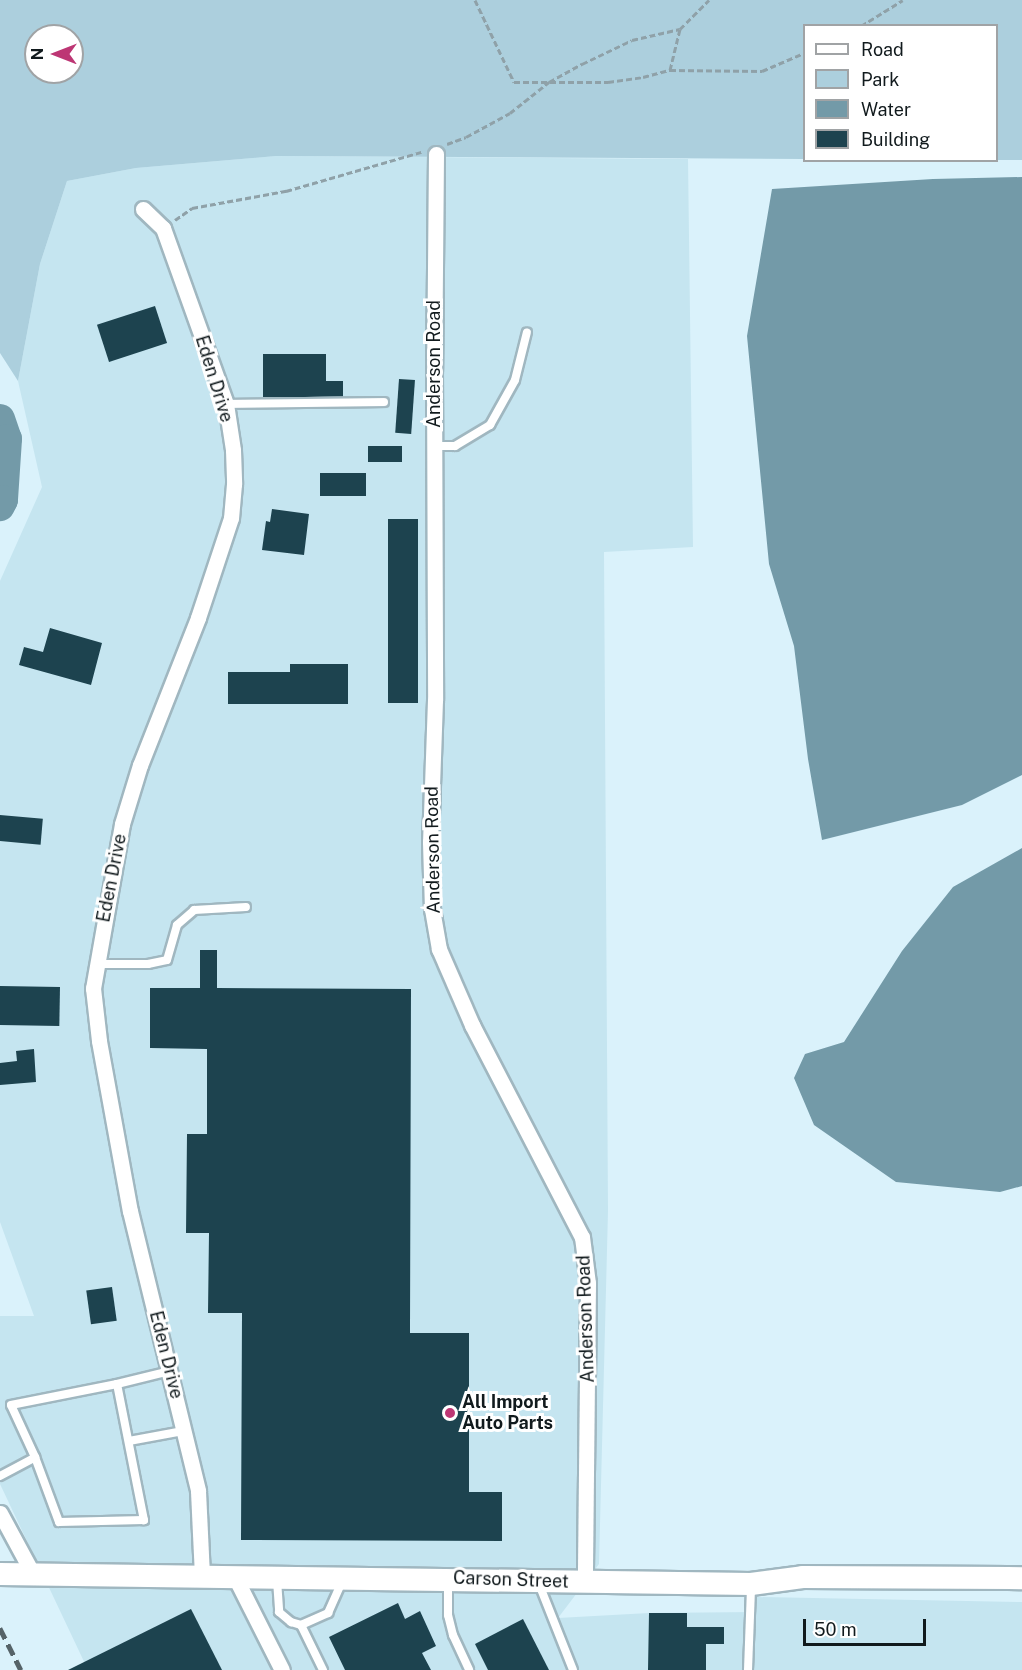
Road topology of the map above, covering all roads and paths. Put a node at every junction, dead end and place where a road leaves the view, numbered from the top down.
1 (475, 0) edge
2 (709, 0) edge
3 (903, 0) edge
4 (864, 24) edge
5 (680, 29) junction
6 (803, 53) edge
7 (670, 70) junction
8 (549, 82) junction
9 (433, 151) junction
10 (143, 209) dead end
11 (163, 228) junction
12 (527, 332) dead end
13 (384, 402) dead end
14 (226, 404) junction
15 (434, 446) junction
16 (246, 907) dead end
17 (97, 964) junction
18 (170, 1371) junction
19 (117, 1384) junction
20 (184, 1430) junction
21 (129, 1442) junction
22 (35, 1457) junction
23 (0, 1476) edge
24 (0, 1513) edge
25 (0, 1574) edge
26 (33, 1574) junction
27 (202, 1575) junction
28 (234, 1575) junction
29 (277, 1576) junction
30 (344, 1577) junction
31 (448, 1578) junction
32 (1022, 1578) edge
33 (537, 1580) junction
34 (585, 1583) junction
35 (751, 1584) junction
36 (301, 1625) junction
37 (282, 1670) edge
38 (323, 1670) edge
39 (469, 1670) edge
40 (573, 1670) edge
41 (748, 1670) edge

1 - 8 path
2 - 5 path
3 - 4 path
5 - 7 path
5 - 8 path
6 - 7 path
7 - 8 path
8 - 9 path
9 - 11 path
9 - 15 street, Anderson Road
10 - 11 street, Eden Drive
11 - 14 street, Eden Drive
12 - 15 lane
13 - 14 lane
14 - 17 street, Eden Drive
15 - 34 street, Anderson Road
16 - 17 lane
17 - 18 street, Eden Drive
18 - 19 lane
18 - 20 street, Eden Drive
19 - 21 lane
19 - 22 lane
20 - 21 lane
20 - 27 street, Eden Drive
21 - 22 lane
22 - 23 lane
24 - 26 street
25 - 26 street, Carson Street
26 - 27 street, Carson Street
27 - 28 street, Carson Street
28 - 29 street, Carson Street
28 - 37 street
29 - 30 street, Carson Street
29 - 36 lane
30 - 31 street, Carson Street
30 - 36 lane
31 - 33 street, Carson Street
31 - 39 lane
32 - 35 street, Carson Street
33 - 34 street, Carson Street
33 - 40 lane
34 - 35 street, Carson Street
35 - 41 lane
36 - 38 lane

